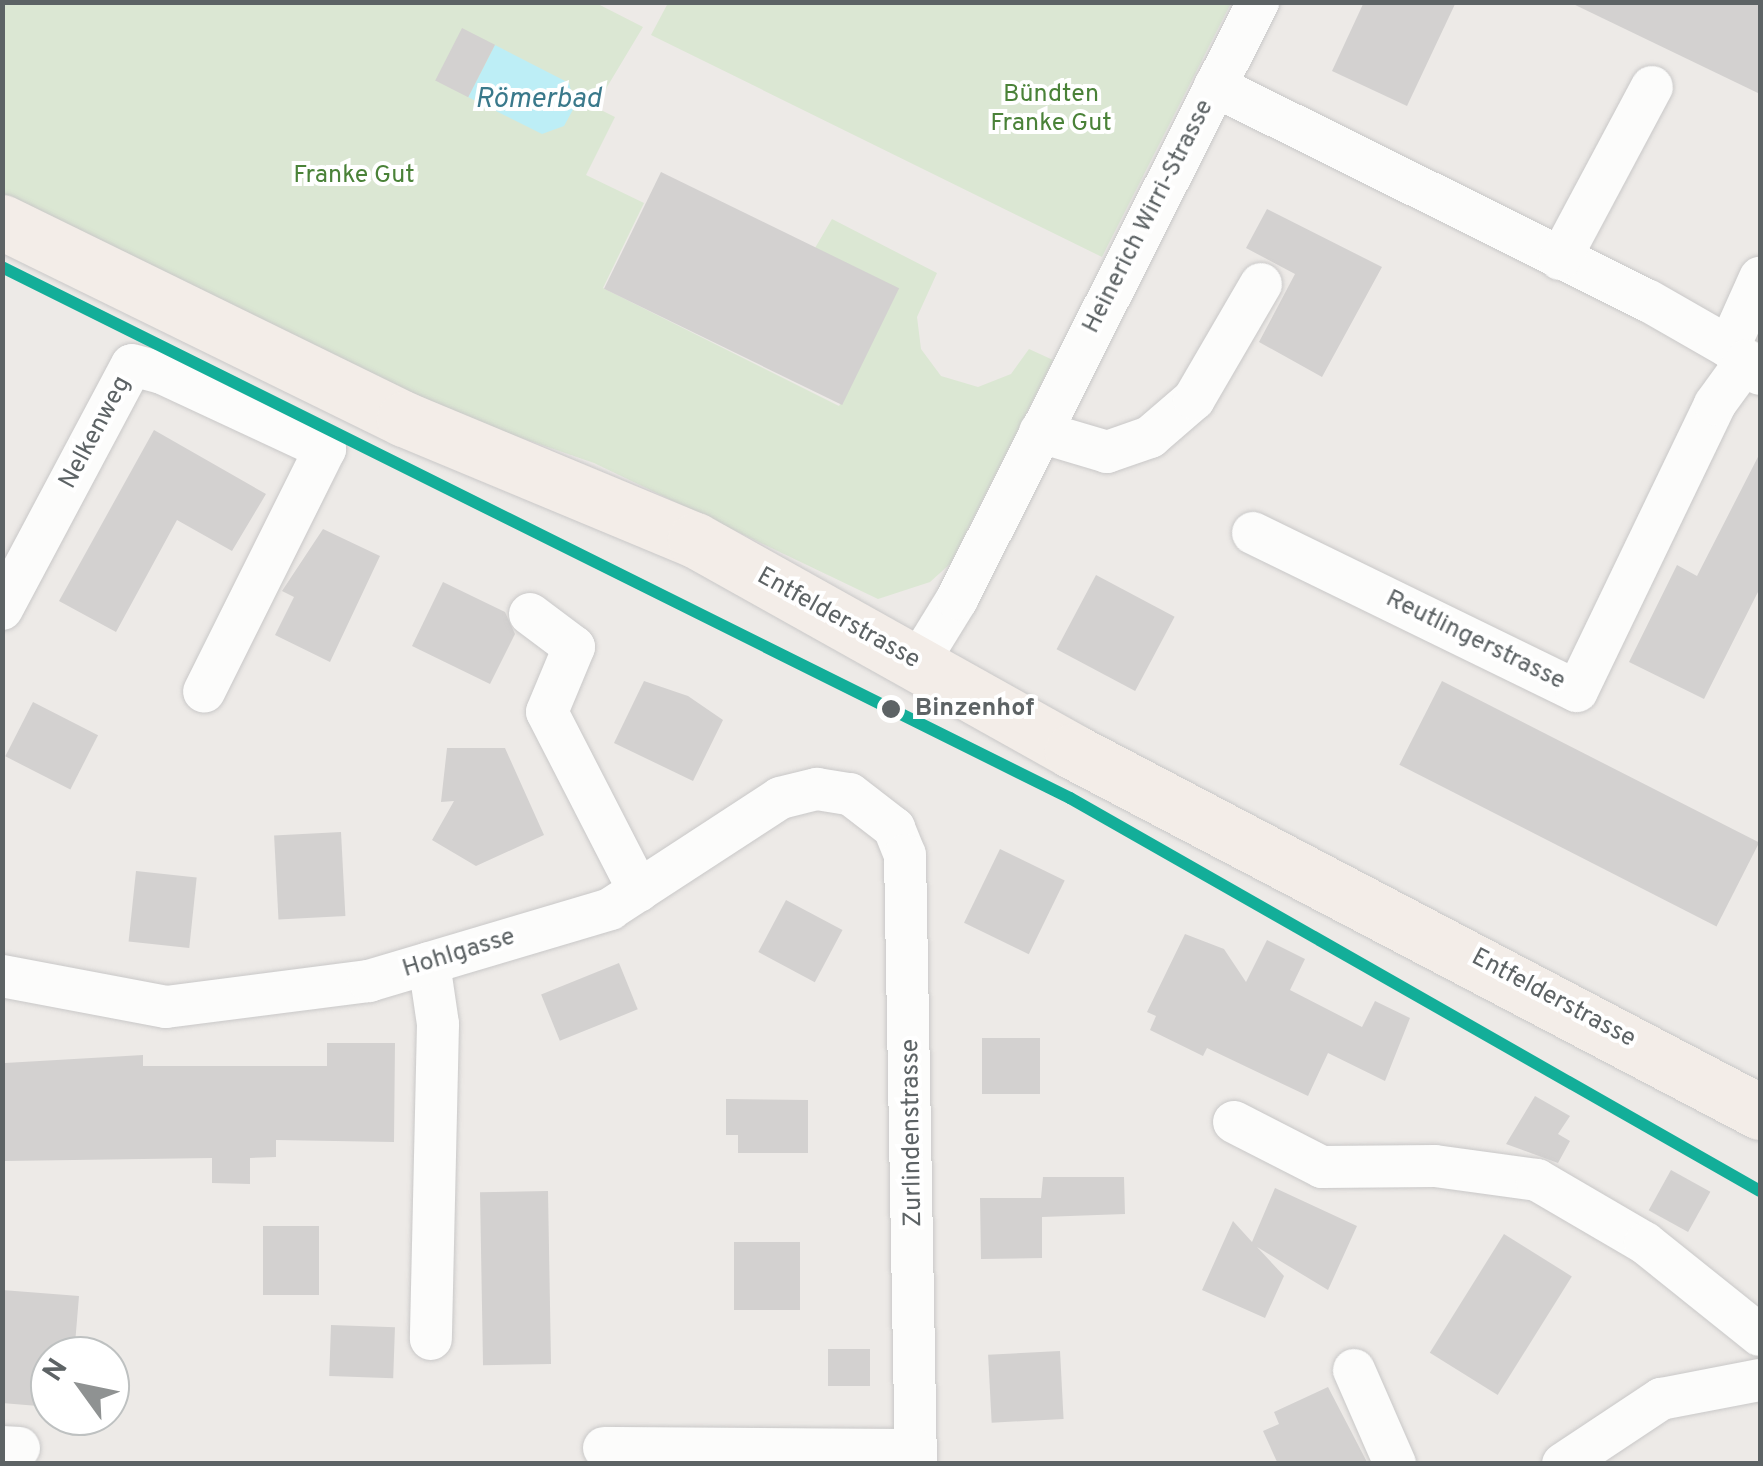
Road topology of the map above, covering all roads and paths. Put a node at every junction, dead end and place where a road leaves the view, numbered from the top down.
1 (1258, 2) edge
2 (1215, 86) junction
3 (1652, 87) dead end
4 (2, 222) edge
5 (1560, 259) junction
6 (1760, 278) edge
7 (1261, 284) dead end
8 (1745, 360) edge
9 (1040, 432) junction
10 (1253, 533) dead end
11 (2, 609) edge
12 (530, 614) dead end
13 (917, 664) junction
14 (204, 692) dead end
15 (878, 811) joint
16 (638, 890) junction
17 (429, 963) junction
18 (2, 976) edge
19 (1760, 1112) edge
20 (1234, 1122) dead end
21 (1760, 1335) edge
22 (431, 1339) dead end
23 (1354, 1370) dead end
24 (1760, 1380) edge
25 (604, 1448) dead end
26 (916, 1457) edge
27 (1395, 1464) edge
28 (1562, 1464) edge

1 - 2 street, Heinerich Wirri-Strasse
2 - 5 street
2 - 9 street, Heinerich Wirri-Strasse
3 - 5 street
4 - 13 main road, Entfelderstrasse
5 - 8 street
6 - 8 street, Reutlingerstrasse
7 - 9 street
8 - 10 street, Reutlingerstrasse
9 - 13 street, Heinerich Wirri-Strasse
11 - 14 street, Nelkenweg
12 - 16 street
13 - 19 main road, Entfelderstrasse
15 - 16 street, Hohlgasse
15 - 26 street, Zurlindenstrasse
16 - 17 street, Hohlgasse
17 - 18 street, Hohlgasse
17 - 22 street
20 - 21 street
23 - 27 street
24 - 28 street
25 - 26 street

